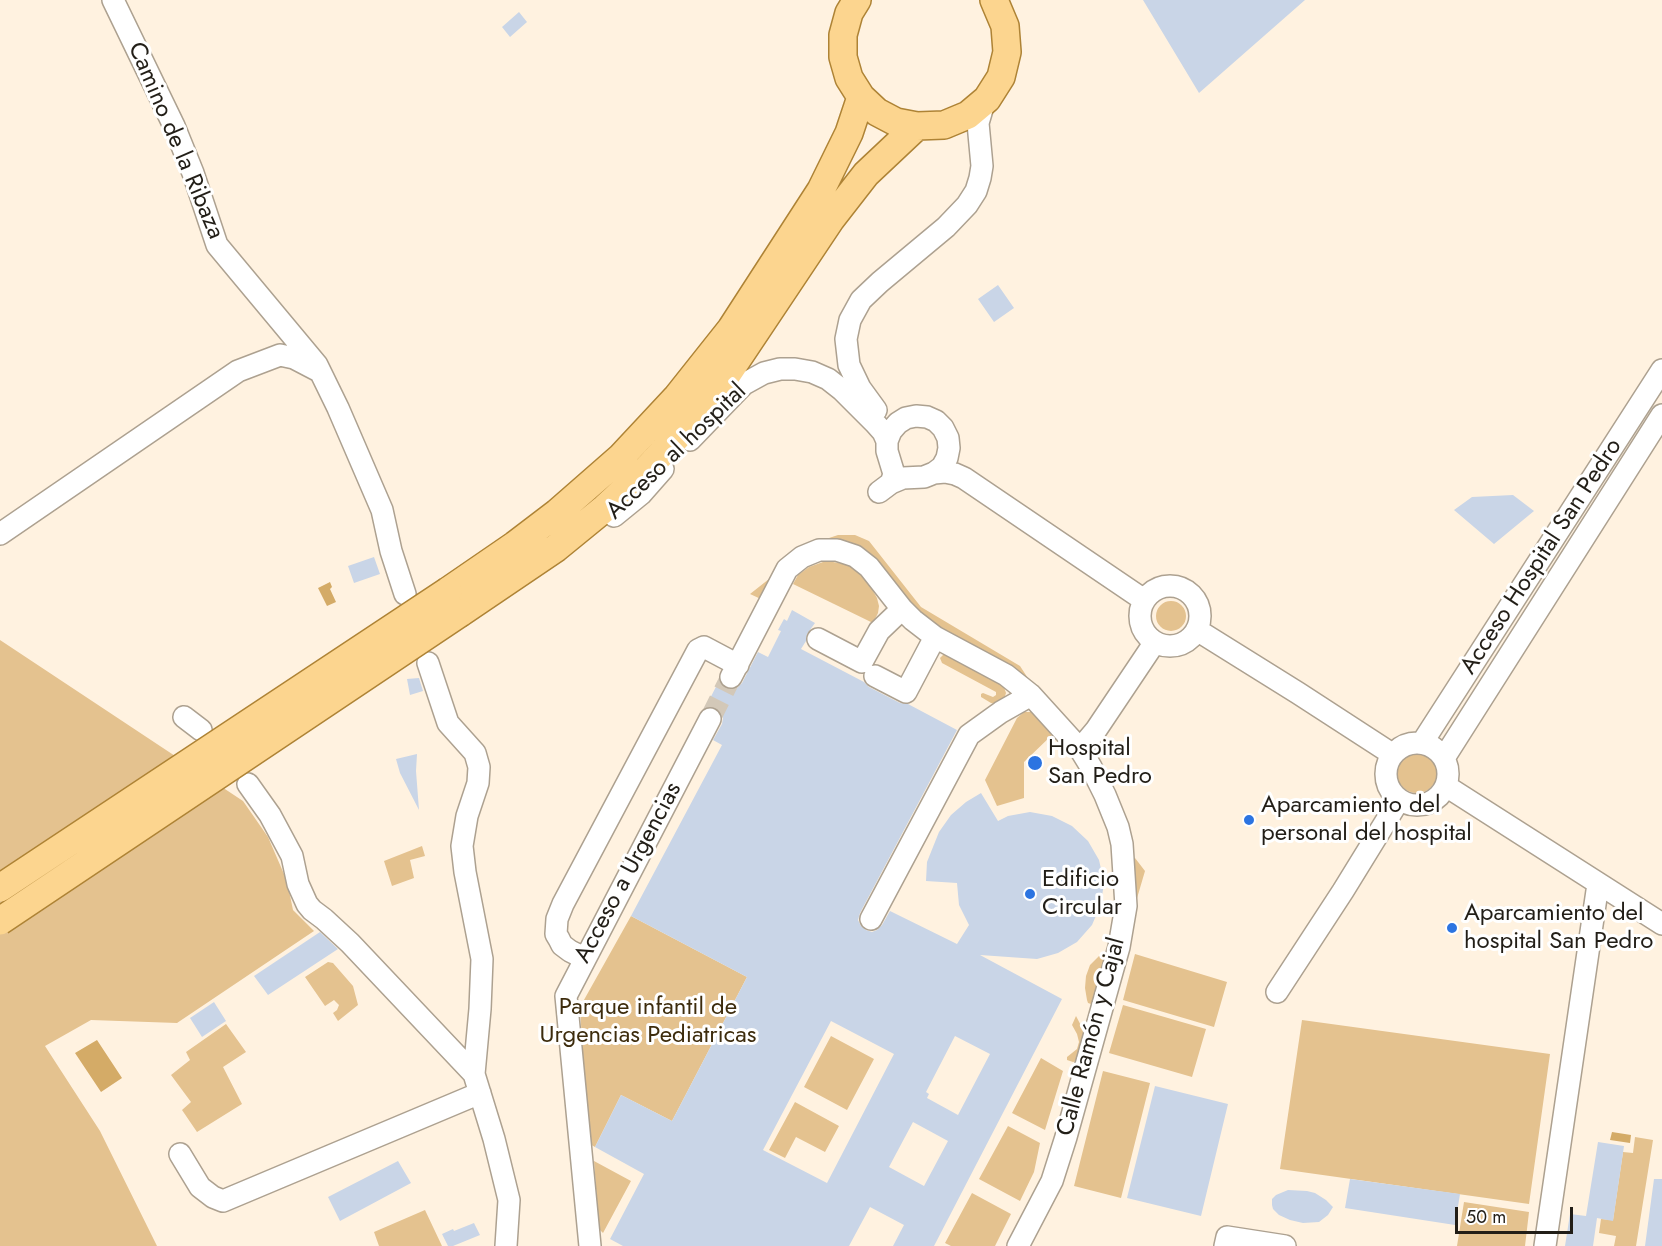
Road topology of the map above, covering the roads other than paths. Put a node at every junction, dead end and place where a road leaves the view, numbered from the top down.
1 (113, 0) edge
2 (856, 0) edge
3 (995, 1) edge
4 (861, 97) junction
5 (987, 99) junction
6 (944, 125) junction
7 (917, 126) junction
8 (981, 156) junction
9 (1662, 370) edge
10 (321, 372) junction
11 (878, 413) junction
12 (1662, 416) edge
13 (906, 418) junction
14 (889, 451) junction
15 (948, 452) junction
16 (924, 475) junction
17 (964, 478) junction
18 (0, 534) edge
19 (556, 548) junction
20 (405, 594) dead end
21 (1144, 600) junction
22 (454, 602) junction
23 (902, 609) junction
24 (1197, 630) junction
25 (935, 637) junction
26 (818, 639) dead end
27 (1155, 642) junction
28 (429, 666) dead end
29 (875, 676) dead end
30 (1031, 695) junction
31 (184, 717) dead end
32 (710, 719) tunnel mouth
33 (201, 730) dead end
34 (1422, 743) junction
35 (1080, 749) junction
36 (1392, 754) junction
37 (1444, 758) junction
38 (248, 784) dead end
39 (1446, 786) junction
40 (1399, 800) junction
41 (1598, 884) junction
42 (0, 888) edge
43 (871, 919) dead end
44 (0, 921) edge
45 (1662, 924) edge
46 (586, 956) junction
47 (1277, 992) dead end
48 (477, 1084) junction
49 (180, 1154) dead end
50 (1226, 1241) edge
51 (506, 1246) edge
52 (590, 1246) edge
53 (1018, 1246) edge
54 (1285, 1246) edge
55 (1545, 1246) edge

1 - 10 street, Camino de la Ribaza
2 - 4 main road
3 - 5 main road
4 - 7 main road
4 - 22 main road
5 - 6 main road
5 - 8 street
6 - 7 main road
6 - 8 street
7 - 19 main road
8 - 11 street
9 - 34 street, Acceso Hospital San Pedro
10 - 18 street
10 - 20 street, Camino de la Ribaza
11 - 13 street
11 - 14 street
12 - 37 street
13 - 14 street
13 - 15 street
14 - 16 street
14 - 16 street
14 - 19 street, Acceso al hospital
15 - 16 street
15 - 17 street
16 - 17 street
17 - 21 street
19 - 22 main road
21 - 24 street
21 - 27 street
22 - 42 main road, bridge
22 - 44 main road, bridge
23 - 25 street, Calle Ramón y Cajal
23 - 26 street
23 - 46 street, Calle Ramón y Cajal
24 - 27 street
24 - 36 street
25 - 29 street
25 - 30 street, Calle Ramón y Cajal
27 - 35 street
28 - 48 street
30 - 35 street, Calle Ramón y Cajal
30 - 43 street
31 - 33 street
32 - 46 street, Acceso a Urgencias
34 - 36 street
34 - 37 street
35 - 53 street, Calle Ramón y Cajal
36 - 40 street
37 - 39 street
38 - 48 street
39 - 40 street
39 - 41 street
40 - 47 street
41 - 45 street
41 - 55 street
46 - 52 street, Acceso a Urgencias
48 - 49 street
48 - 51 street
50 - 54 street

